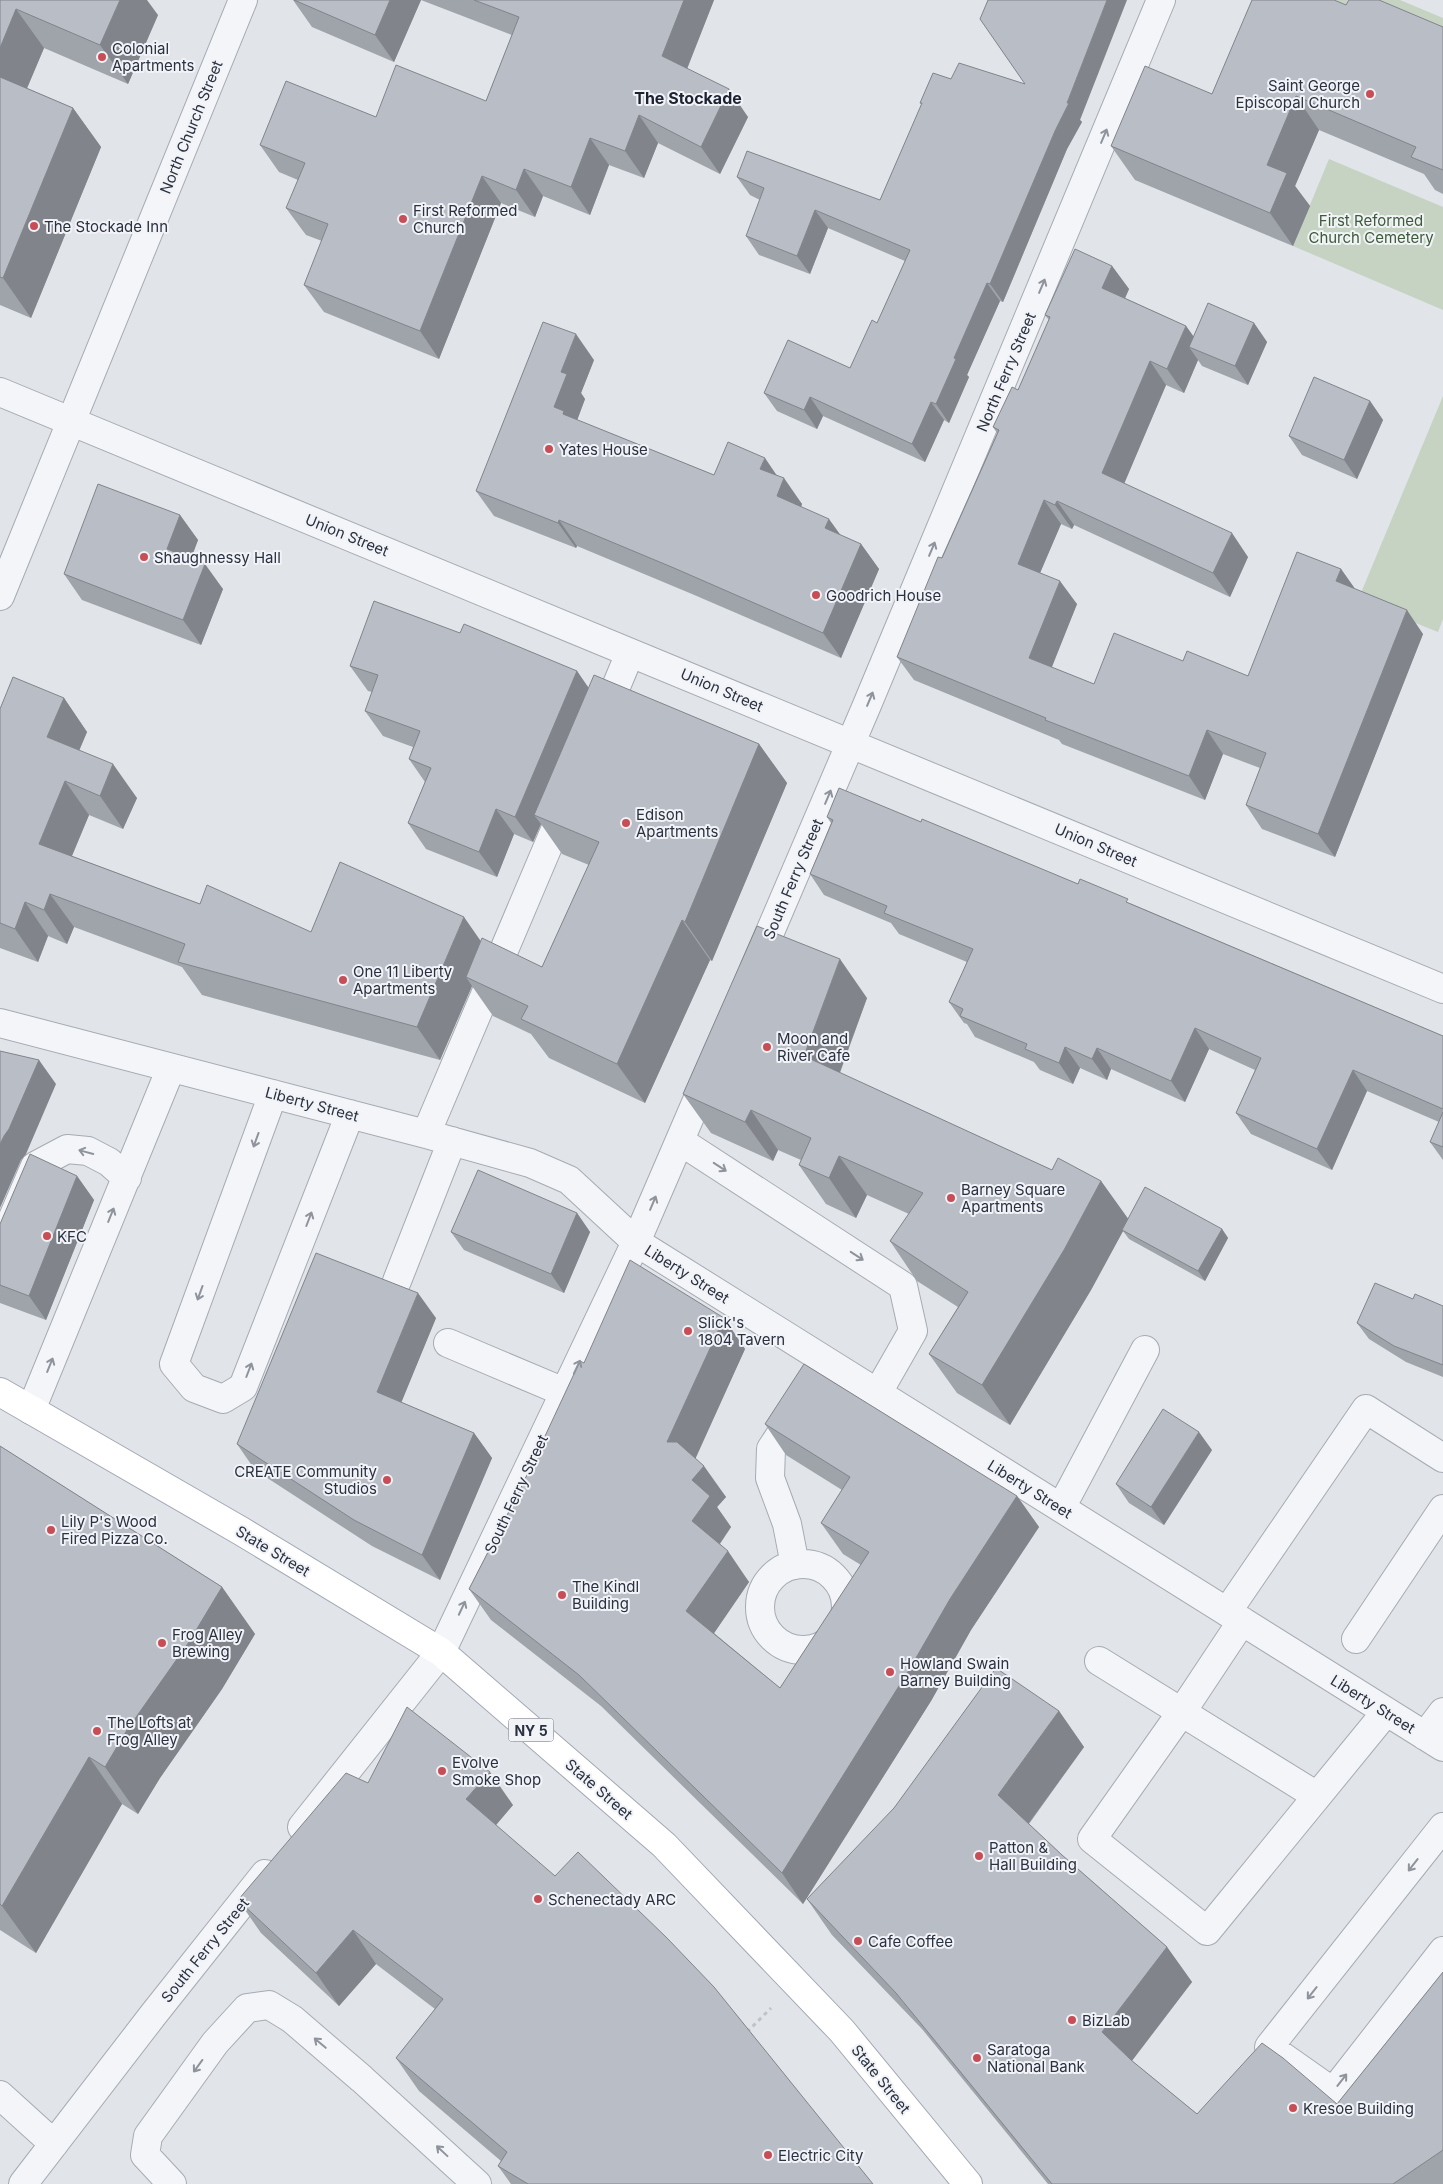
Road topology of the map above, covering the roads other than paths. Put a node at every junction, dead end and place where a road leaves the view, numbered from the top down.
1 (242, 0) edge
2 (1161, 0) edge
3 (0, 392) edge
4 (72, 421) junction
5 (0, 596) edge
6 (630, 653) junction
7 (592, 744) edge
8 (851, 744) junction
9 (576, 780) edge
10 (745, 989) edge
11 (1443, 989) edge
12 (0, 1023) edge
13 (718, 1051) edge
14 (171, 1068) junction
15 (273, 1094) junction
16 (350, 1114) junction
17 (426, 1134) junction
18 (452, 1141) junction
19 (680, 1141) junction
20 (126, 1178) junction
21 (636, 1242) junction
22 (0, 1248) edge
23 (397, 1281) dead end
24 (448, 1343) dead end
25 (1145, 1350) dead end
26 (828, 1362) junction
27 (0, 1392) edge
28 (564, 1392) junction
29 (878, 1394) junction
30 (31, 1410) junction
31 (1443, 1458) edge
32 (1061, 1508) junction
33 (1443, 1509) edge
34 (795, 1564) dead end
35 (1234, 1617) junction
36 (1356, 1640) dead end
37 (441, 1652) junction
38 (1099, 1661) dead end
39 (1386, 1712) junction
40 (1443, 1712) edge
41 (1181, 1713) junction
42 (1434, 1742) edge
43 (1318, 1796) junction
44 (1443, 1827) edge
45 (1443, 1951) edge
46 (0, 2095) edge
47 (54, 2144) junction
48 (28, 2182) edge
49 (172, 2184) edge
50 (477, 2184) edge
51 (968, 2184) edge

1 - 4 street, North Church Street
8 -> 2 street, North Ferry Street
3 - 4 street, Union Street
4 - 5 street, North Church Street
4 - 6 street, Union Street
6 - 7 street
6 - 8 street, Union Street
10 -> 8 street, South Ferry Street
8 - 11 street, Union Street
9 - 17 street
12 - 14 street, Liberty Street
13 - 19 street, South Ferry Street
14 - 15 street, Liberty Street
14 - 20 street
15 - 16 street, Liberty Street
15 -> 16 street
16 - 17 street, Liberty Street
17 - 18 street, Liberty Street
18 - 21 street, Liberty Street
18 - 23 street
21 -> 19 street, South Ferry Street
19 -> 29 street
20 -> 22 street
30 -> 20 street
21 - 26 street, Liberty Street
28 -> 21 street, South Ferry Street
24 - 28 street
25 - 32 street
26 - 29 street, Liberty Street
26 - 34 street
27 - 30 main road, State Street / NY 5
37 -> 28 street, South Ferry Street
29 - 32 street, Liberty Street
30 - 37 main road, State Street / NY 5
31 - 35 street
32 - 35 street, Liberty Street
33 - 36 street
35 - 39 street, Liberty Street
35 - 41 street
37 - 47 street, South Ferry Street
37 - 51 main road, State Street / NY 5
38 - 41 street
39 - 42 street, Liberty Street
39 - 43 street
40 - 42 street
41 - 43 street
41 - 43 street
44 -> 45 street
46 - 47 street
47 - 48 street, South Ferry Street
50 -> 49 street

